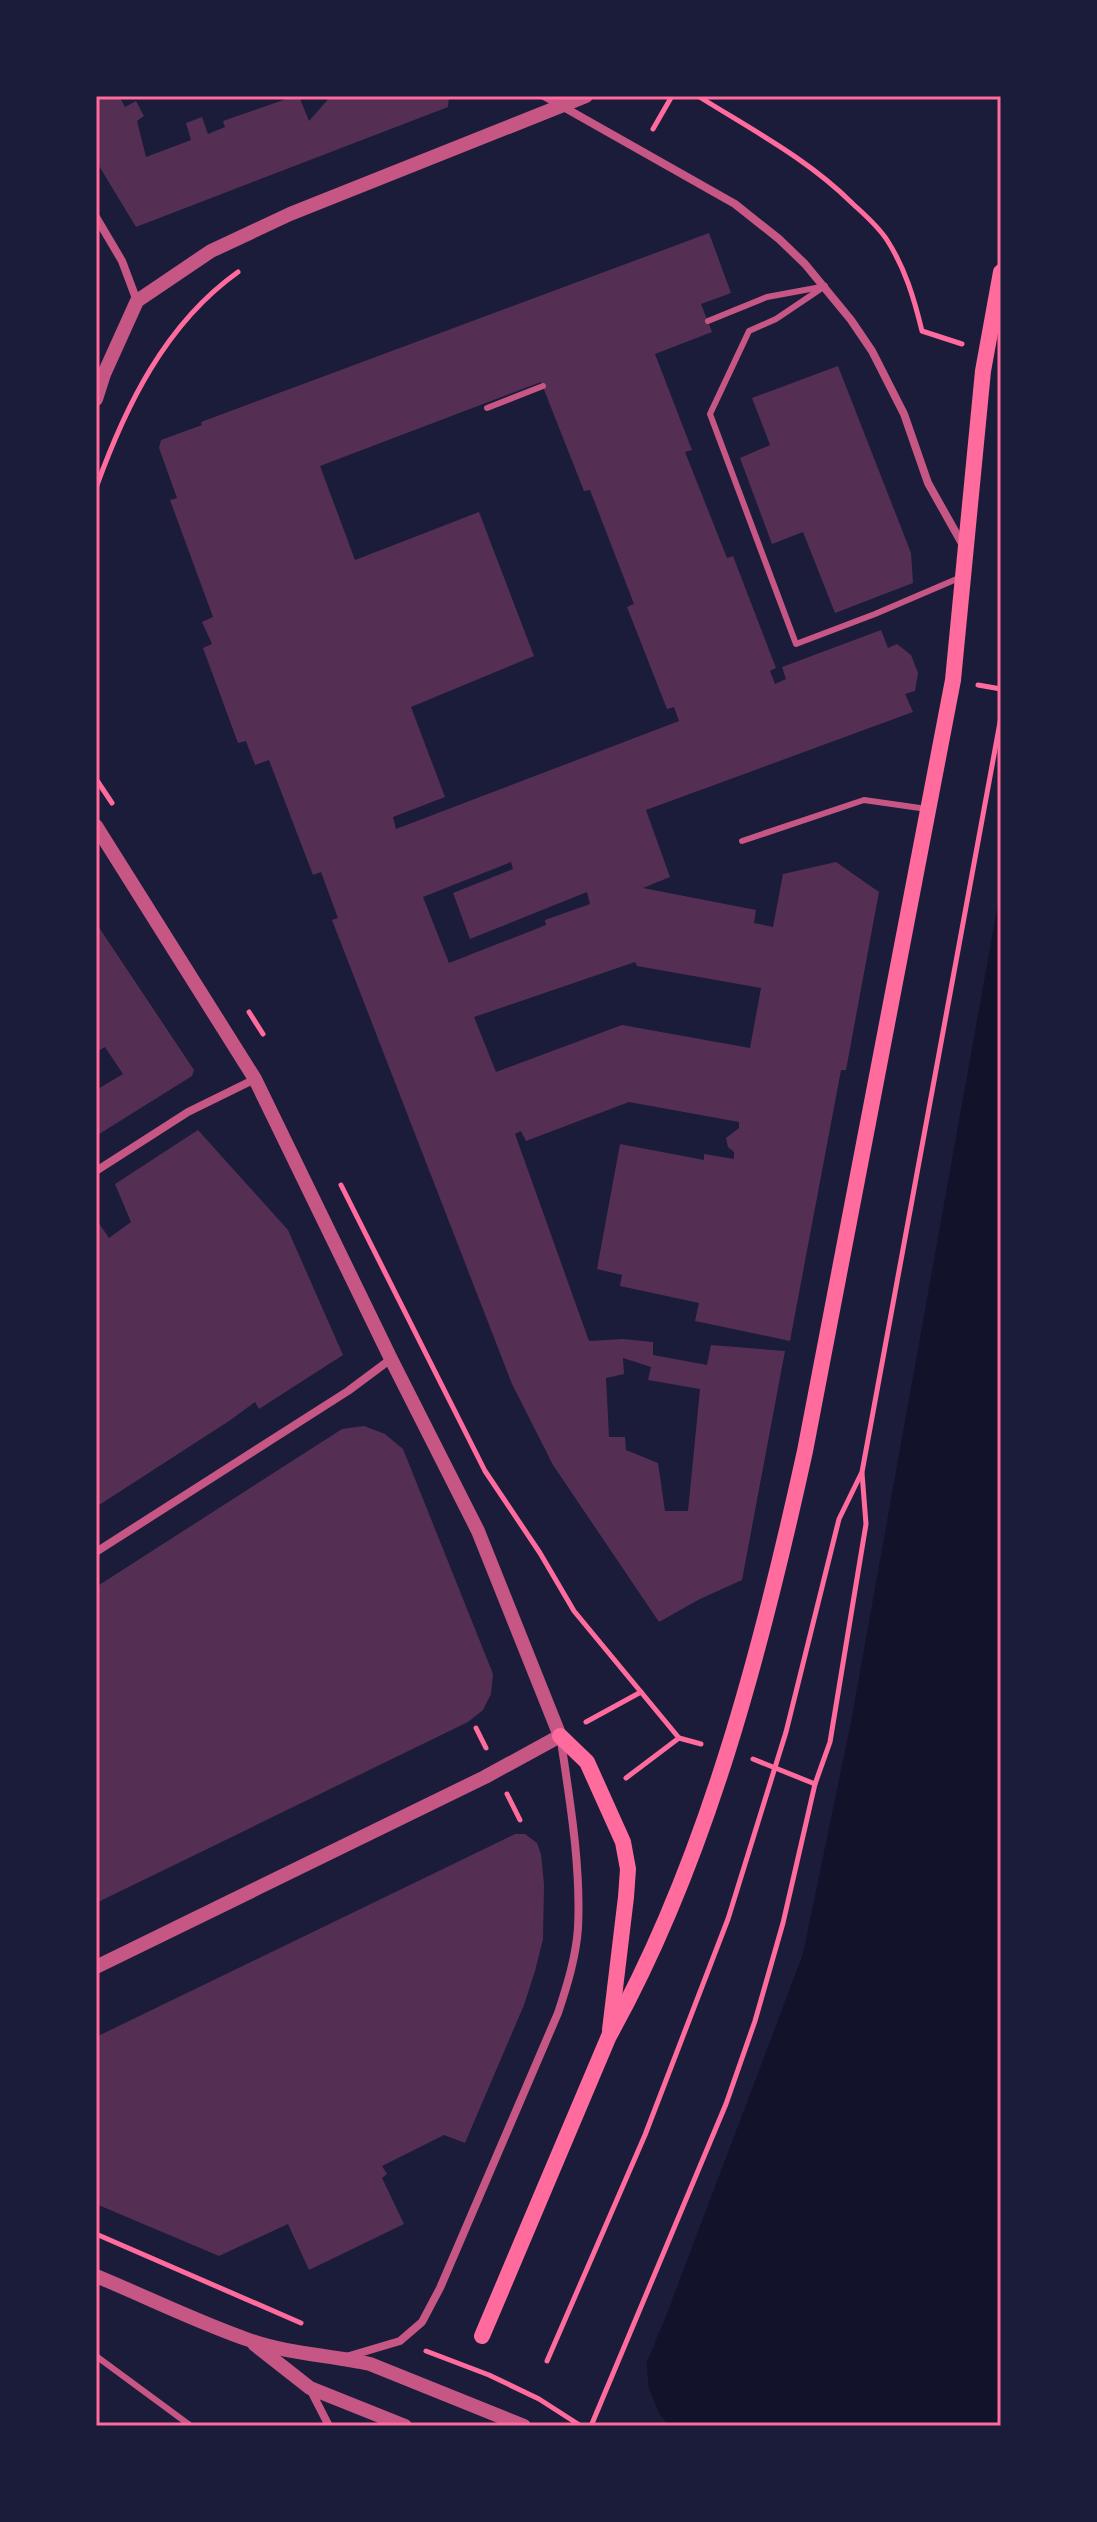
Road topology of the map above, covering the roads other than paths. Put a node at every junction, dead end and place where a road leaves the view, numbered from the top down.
1 (544, 96) edge
2 (586, 96) edge
3 (562, 106) junction
4 (96, 217) edge
5 (1001, 272) edge
6 (825, 286) junction
7 (137, 301) junction
8 (708, 321) dead end
9 (543, 386) dead end
10 (96, 399) edge
11 (487, 408) dead end
12 (965, 550) junction
13 (962, 576) junction
14 (927, 809) junction
15 (96, 826) edge
16 (742, 841) dead end
17 (255, 1079) junction
18 (96, 1171) edge
19 (391, 1359) junction
20 (96, 1552) edge
21 (560, 1736) junction
22 (96, 1967) edge
23 (609, 2036) junction
24 (96, 2276) edge
25 (482, 2336) dead end
26 (251, 2341) junction
27 (96, 2356) edge
28 (343, 2358) junction
29 (310, 2388) junction
30 (191, 2426) edge
31 (329, 2426) edge
32 (405, 2426) edge
33 (524, 2426) edge

1 - 3 street
2 - 3 street
3 - 6 street
3 - 7 street
4 - 7 street
5 - 12 main road
6 - 8 lane
6 - 12 street
6 - 13 lane
7 - 10 street
9 - 11 lane
12 - 13 main road
13 - 14 main road
14 - 16 lane
14 - 23 main road
15 - 17 street
17 - 18 street
17 - 19 street
19 - 20 street
19 - 21 street
21 - 22 street
21 - 23 main road
21 - 28 street
23 - 25 main road
24 - 26 street
26 - 28 street
26 - 29 street
27 - 30 lane
28 - 33 street
29 - 31 street
29 - 32 street

